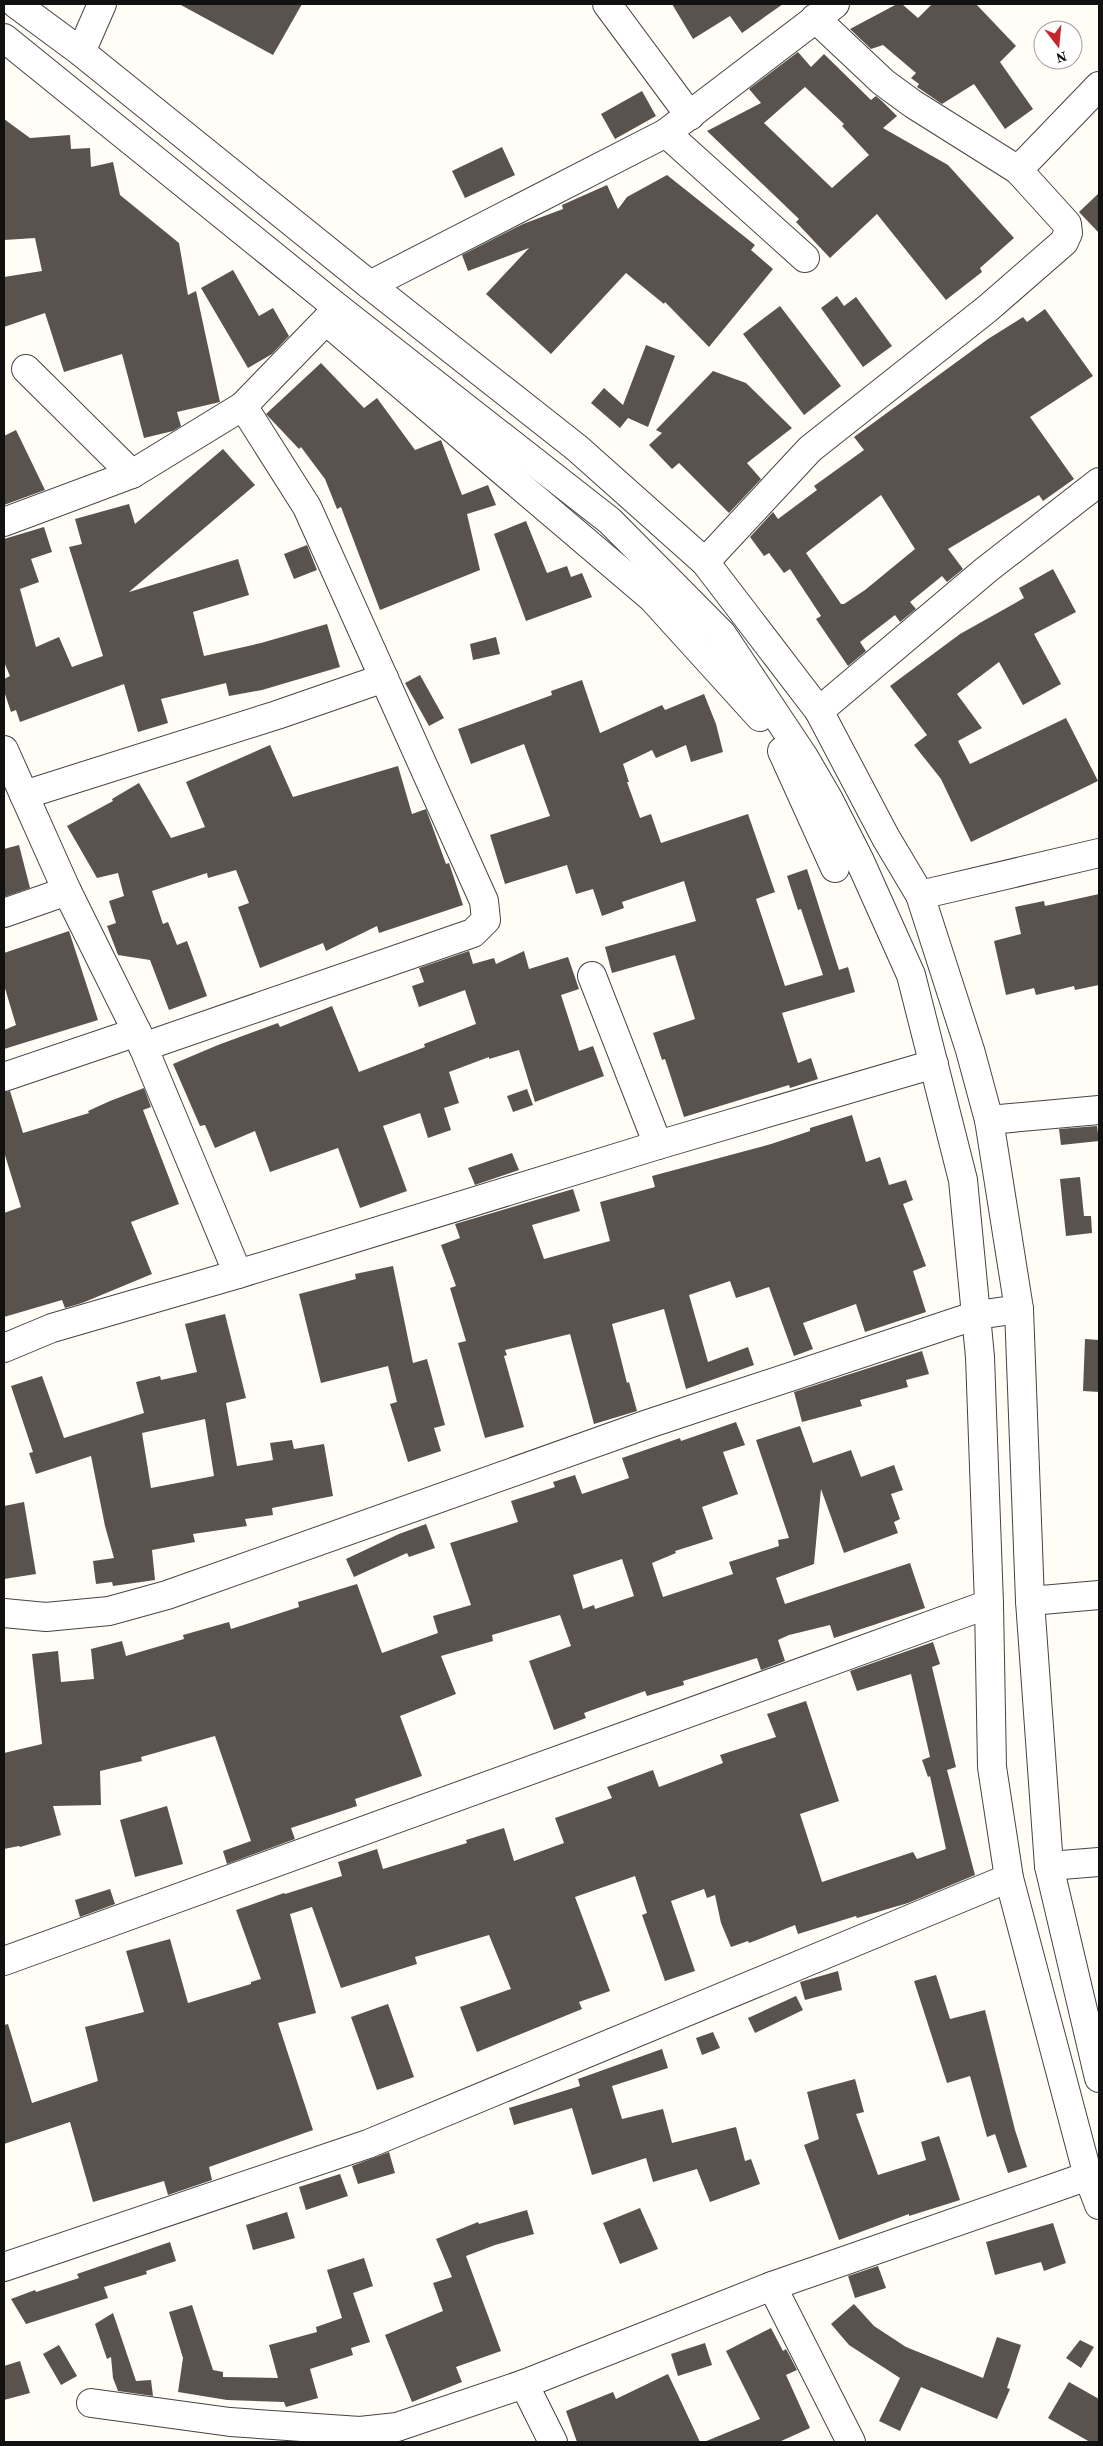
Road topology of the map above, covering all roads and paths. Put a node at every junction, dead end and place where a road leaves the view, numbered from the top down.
1 (16, 4) edge
2 (102, 4) edge
3 (607, 4) edge
4 (825, 11) edge
5 (4, 38) edge
6 (81, 52) junction
7 (1099, 86) edge
8 (690, 116) junction
9 (666, 133) junction
10 (1018, 170) junction
11 (805, 258) dead end
12 (370, 285) junction
13 (332, 314) junction
14 (26, 369) dead end
15 (243, 406) junction
16 (132, 474) junction
17 (1099, 482) edge
18 (4, 522) edge
19 (705, 562) junction
20 (384, 678) junction
21 (818, 711) junction
22 (4, 750) edge
23 (24, 795) junction
24 (1099, 853) edge
25 (835, 868) dead end
26 (67, 891) junction
27 (920, 895) junction
28 (4, 913) edge
29 (592, 976) dead end
30 (140, 1040) junction
31 (934, 1064) junction
32 (4, 1077) edge
33 (1099, 1110) edge
34 (989, 1120) junction
35 (658, 1145) junction
36 (238, 1274) junction
37 (1019, 1309) junction
38 (977, 1315) junction
39 (4, 1348) edge
40 (1099, 1595) edge
41 (1030, 1601) junction
42 (990, 1604) junction
43 (4, 1613) edge
44 (1099, 1862) edge
45 (1049, 1866) junction
46 (1009, 1878) junction
47 (4, 1961) edge
48 (1099, 2078) edge
49 (1088, 2176) junction
50 (1099, 2204) edge
51 (4, 2267) edge
52 (772, 2286) junction
53 (524, 2384) junction
54 (91, 2403) dead end
55 (234, 2432) edge
56 (553, 2442) edge
57 (852, 2442) edge

1 - 6 street
2 - 6 street
3 - 8 street
4 - 8 street
4 - 10 street
5 - 13 street
6 - 12 street
7 - 10 street
8 - 9 street
9 - 11 street
9 - 12 street
10 - 19 street
12 - 19 street
13 - 15 street
13 - 25 street
13 - 31 street
14 - 16 street
15 - 16 street
15 - 20 street
16 - 18 street
17 - 21 street
19 - 21 street
20 - 23 street
20 - 30 street
21 - 27 street
22 - 23 street
23 - 26 street
24 - 27 street
26 - 28 street
26 - 30 street
27 - 34 street
29 - 35 street
30 - 32 street
30 - 36 street
31 - 35 street
31 - 38 street
33 - 34 street
34 - 37 street
35 - 36 street
36 - 39 street
37 - 38 street
37 - 41 street
38 - 42 street
38 - 43 street
40 - 41 street
41 - 45 street
42 - 46 street
42 - 47 street
44 - 45 street
45 - 48 street
46 - 49 street
46 - 51 street
49 - 50 street
49 - 52 street
52 - 53 street
52 - 57 street
53 - 55 street
53 - 56 street
54 - 55 street

